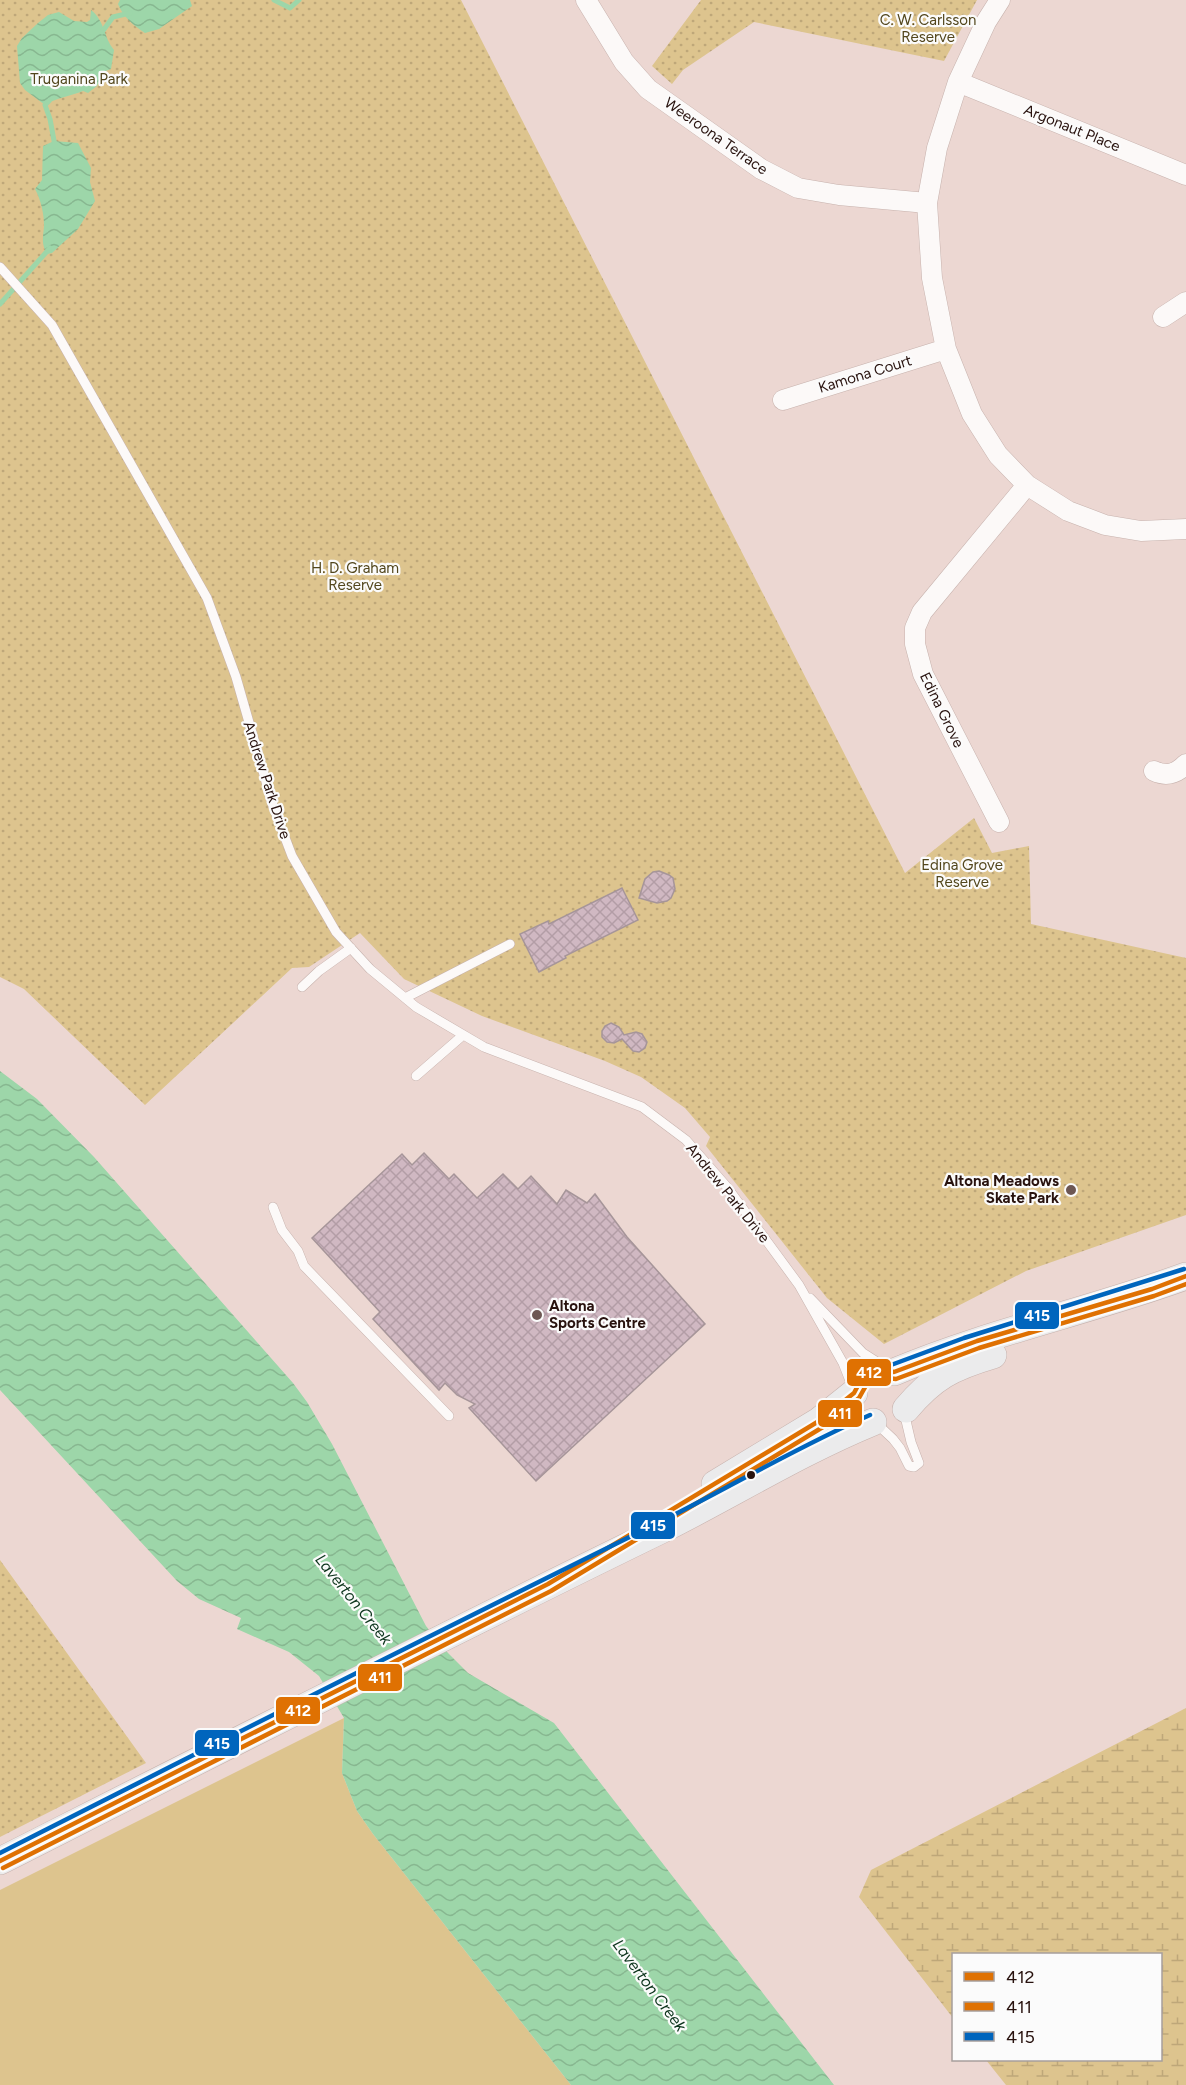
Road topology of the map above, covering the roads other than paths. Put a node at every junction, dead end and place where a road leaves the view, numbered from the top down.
1 (586, 0) edge
2 (1000, 0) edge
3 (958, 82) junction
4 (1186, 175) edge
5 (927, 203) junction
6 (0, 267) edge
7 (1186, 302) edge
8 (1162, 316) dead end
9 (946, 349) junction
10 (783, 400) dead end
11 (1028, 485) junction
12 (1186, 529) edge
13 (1186, 764) edge
14 (1154, 771) dead end
15 (999, 822) dead end
16 (510, 944) dead end
17 (351, 948) junction
18 (302, 987) dead end
19 (405, 998) junction
20 (462, 1036) junction
21 (416, 1076) dead end
22 (273, 1207) dead end
23 (1186, 1276) edge
24 (799, 1285) junction
25 (1152, 1289) junction
26 (891, 1371) junction
27 (854, 1392) junction
28 (905, 1411) junction
29 (449, 1416) dead end
30 (874, 1423) junction
31 (548, 1584) junction
32 (0, 1861) edge

1 - 5 street, Weeroona Terrace
2 - 3 street
3 - 4 street, Argonaut Place
3 - 5 street
5 - 9 street
6 - 17 lane, Andrew Park Drive
7 - 8 street
9 - 10 street, Kamona Court
9 - 11 street
11 - 12 street
11 - 15 street, Edina Grove
13 - 14 street
16 - 19 lane
17 - 18 lane
17 - 19 lane, Andrew Park Drive
19 - 20 lane, Andrew Park Drive
20 - 21 lane
20 - 24 lane, Andrew Park Drive
22 - 29 lane
23 - 25 main road
24 - 26 lane, Andrew Park Drive
24 - 27 lane, Andrew Park Drive
25 - 26 main road
25 - 28 main road
26 - 27 main road
26 - 28 main road
27 - 30 main road
27 - 31 main road
28 - 30 main road
28 - 30 lane
30 - 31 main road
31 - 32 main road

